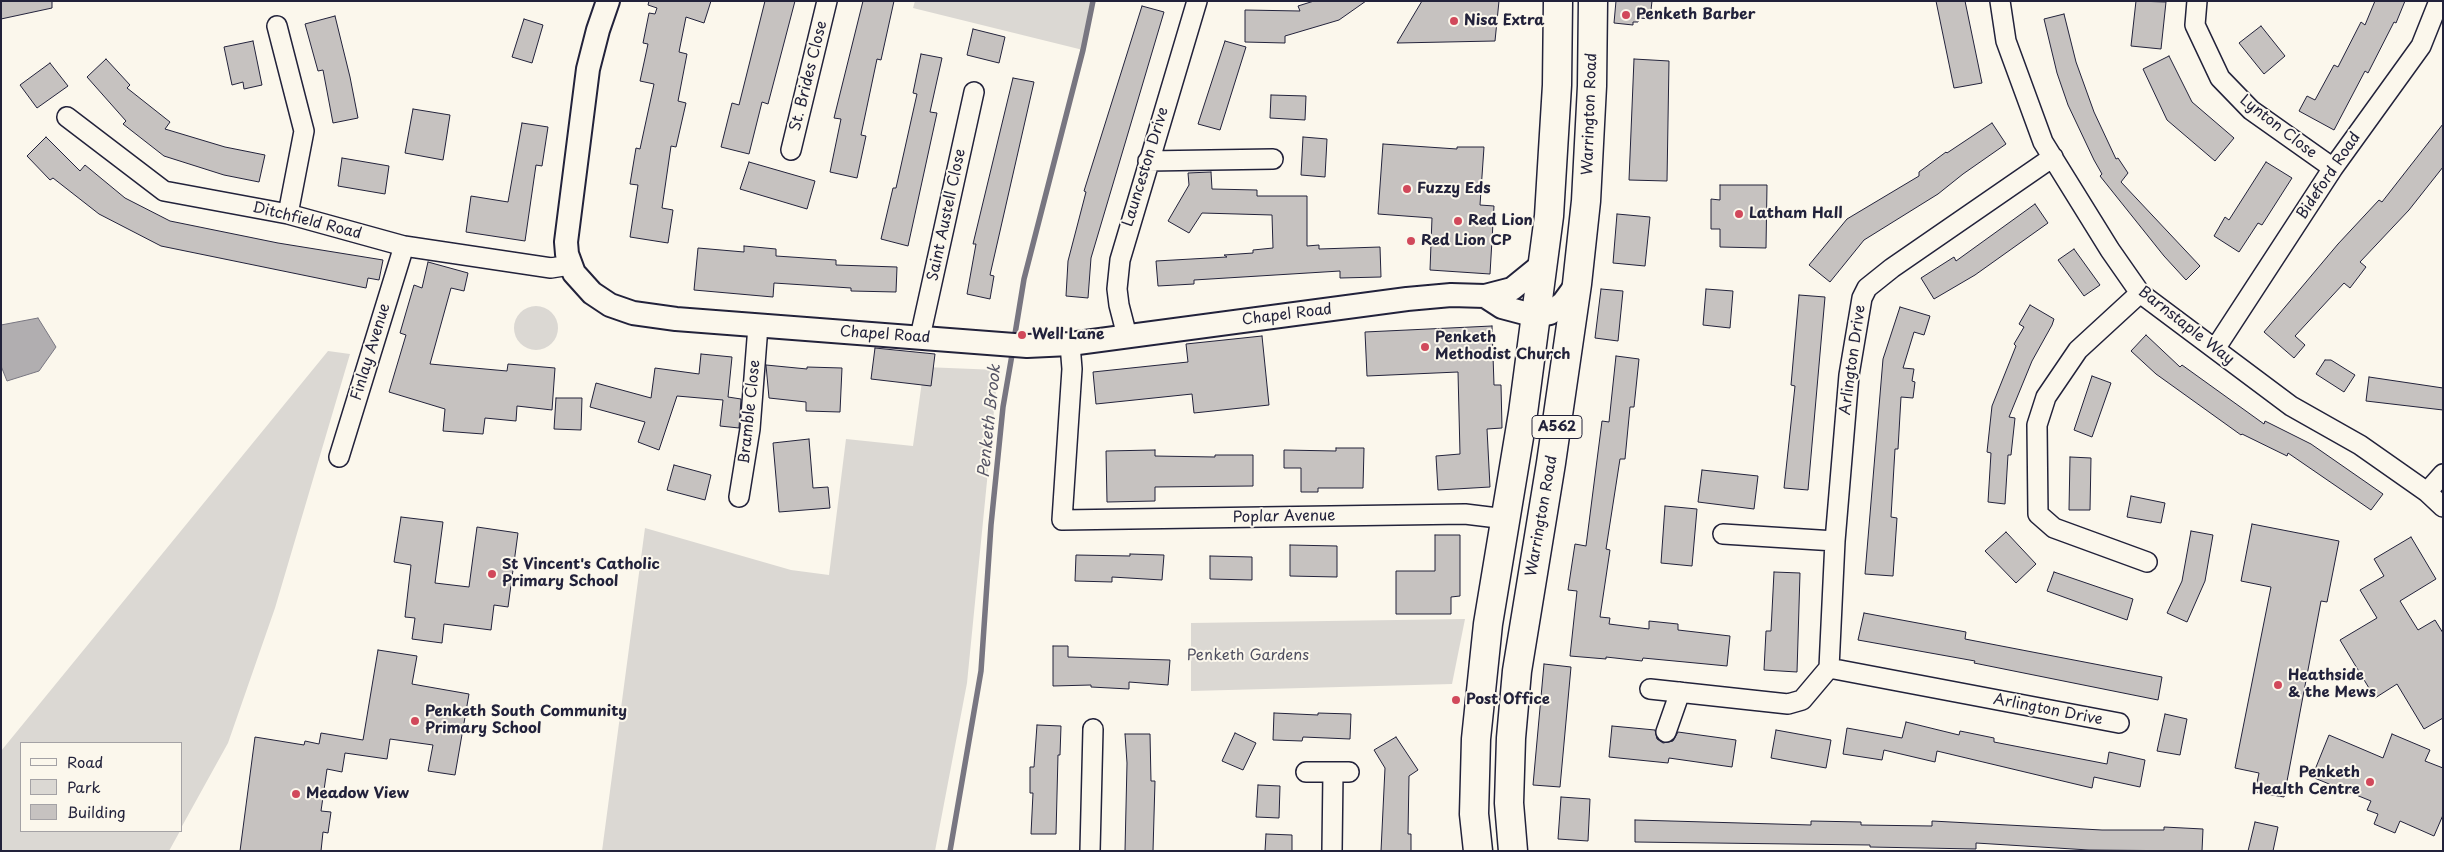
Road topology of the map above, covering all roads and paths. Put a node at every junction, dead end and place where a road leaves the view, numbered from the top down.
1 (608, 1) edge
2 (827, 1) edge
3 (1197, 1) edge
4 (1558, 1) edge
5 (1593, 1) edge
6 (2000, 1) edge
7 (2197, 1) edge
8 (2439, 1) edge
9 (276, 26) dead end
10 (974, 92) dead end
11 (67, 117) dead end
12 (791, 150) dead end
13 (2053, 157) junction
14 (1273, 159) dead end
15 (1148, 160) junction
16 (2333, 168) junction
17 (288, 214) junction
18 (404, 246) junction
19 (1544, 263) junction
20 (570, 265) junction
21 (1577, 284) junction
22 (2140, 293) junction
23 (1484, 296) junction
24 (1536, 316) junction
25 (758, 326) junction
26 (1127, 336) junction
27 (920, 337) junction
28 (1070, 344) junction
29 (2215, 349) junction
30 (338, 458) dead end
31 (2443, 474) edge
32 (2427, 492) junction
33 (739, 497) dead end
34 (2443, 508) edge
35 (1506, 519) junction
36 (1723, 534) dead end
37 (1835, 541) junction
38 (2147, 562) dead end
39 (1829, 668) junction
40 (1650, 689) dead end
41 (1680, 692) junction
42 (2119, 724) dead end
43 (1093, 729) dead end
44 (1666, 732) dead end
45 (1306, 772) dead end
46 (1090, 851) edge
47 (1332, 851) edge
48 (1478, 851) edge
49 (1513, 851) edge

1 - 20 street, Chapel Road
2 - 12 street, St. Brides Close
3 - 15 street, Launceston Drive
4 - 19 main road, A562
5 - 21 main road, Warrington Road / A562
6 - 13 street, Barnstaple Way
7 - 16 street, Lynton Close
8 - 16 street, Bideford Road
9 - 17 street
10 - 27 street, Saint Austell Close
11 - 17 street, Ditchfield Road
13 - 22 street, Barnstaple Way
13 - 37 street, Arlington Drive
14 - 15 street
15 - 26 street, Launceston Drive
16 - 29 street, Bideford Road
17 - 18 street, Ditchfield Road
18 - 20 street, Ditchfield Road
18 - 30 street, Finlay Avenue
19 - 23 street, Chapel Road
19 - 24 main road, A562
20 - 25 street, Chapel Road
21 - 24 street
21 - 49 main road, Warrington Road / A562
22 - 29 street, Barnstaple Way
22 - 38 street
23 - 24 street, Chapel Road
23 - 26 street, Chapel Road
24 - 35 main road, A562
25 - 27 street, Chapel Road
25 - 33 street, Bramble Close
26 - 28 street, Chapel Road
27 - 28 street, Chapel Road
28 - 35 street, Poplar Avenue
29 - 32 street, Barnstaple Way
31 - 32 street
32 - 34 street, Barnstaple Way
35 - 48 main road, A562
36 - 37 street
37 - 39 street, Arlington Drive
39 - 41 street
39 - 42 street, Arlington Drive
40 - 41 street
41 - 44 street
43 - 46 street
45 - 47 street

